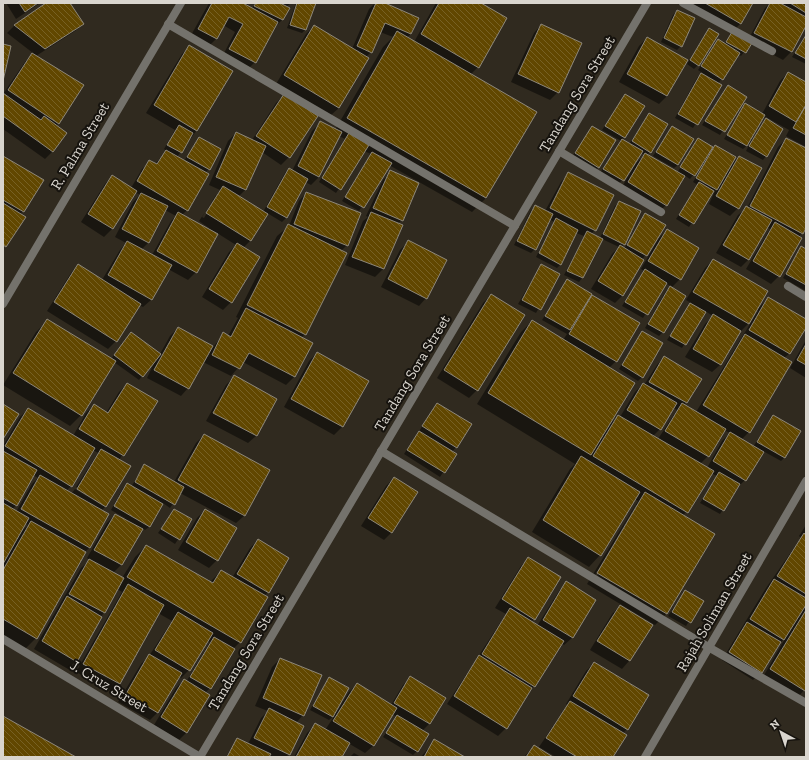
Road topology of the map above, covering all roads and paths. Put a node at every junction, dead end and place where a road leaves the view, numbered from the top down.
1 (181, 3) edge
2 (647, 3) edge
3 (683, 3) edge
4 (168, 24) junction
5 (772, 52) dead end
6 (559, 151) junction
7 (661, 212) dead end
8 (515, 226) junction
9 (788, 286) dead end
10 (806, 297) edge
11 (3, 304) edge
12 (381, 451) junction
13 (806, 481) edge
14 (3, 639) edge
15 (710, 648) junction
16 (806, 703) edge
17 (200, 757) edge
18 (645, 757) edge

1 - 4 street, R. Palma Street
2 - 6 street, Tandang Sora Street
3 - 5 street
4 - 8 street
4 - 11 street, R. Palma Street
6 - 7 street
6 - 8 street, Tandang Sora Street
8 - 12 street, Tandang Sora Street
9 - 10 street
12 - 15 street
12 - 17 street, Tandang Sora Street
13 - 15 street, Rajah Soliman Street
14 - 17 street, J. Cruz Street
15 - 16 street
15 - 18 street, Rajah Soliman Street

